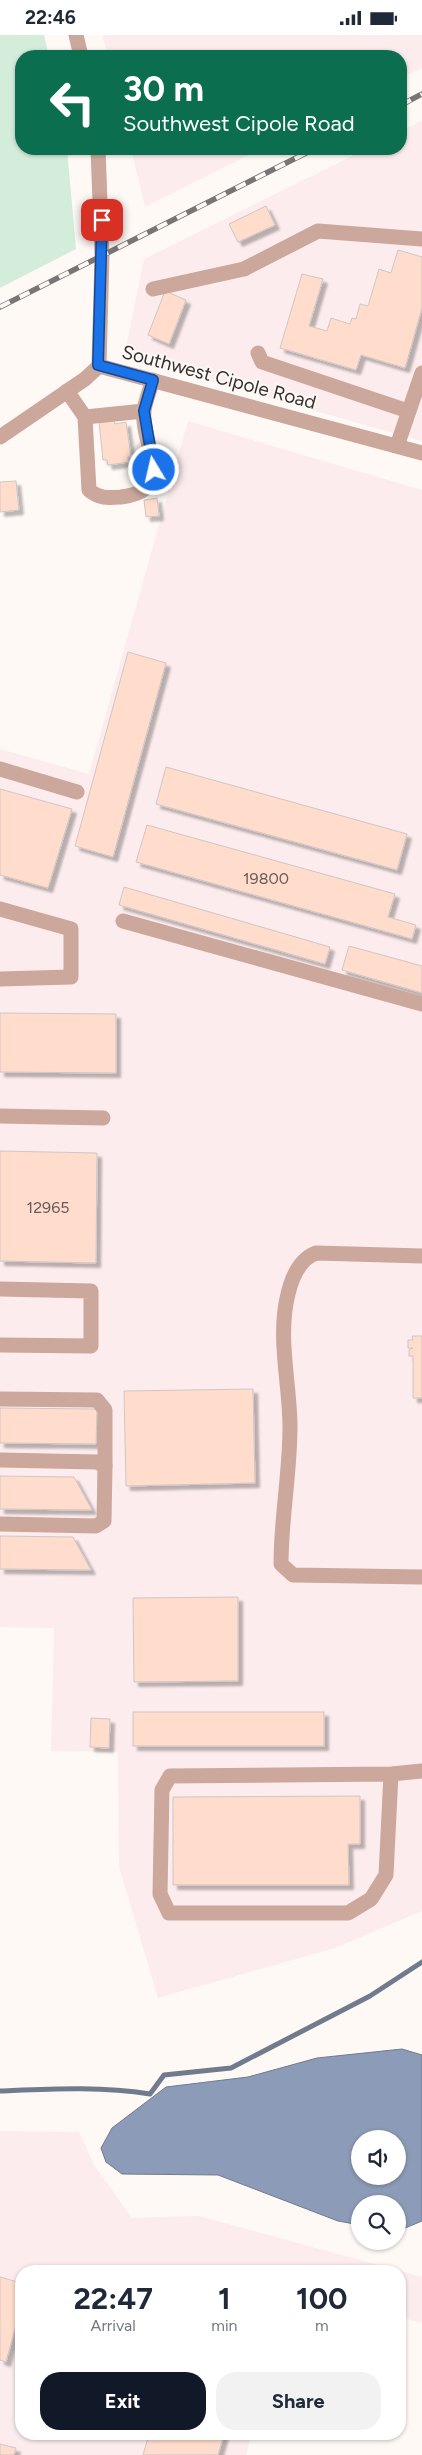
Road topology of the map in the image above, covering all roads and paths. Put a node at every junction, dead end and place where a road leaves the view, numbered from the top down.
1 (76, 35) edge
2 (80, 50) edge
3 (98, 155) edge
4 (422, 239) edge
5 (153, 289) dead end
6 (258, 353) dead end
7 (98, 365) junction
8 (422, 373) edge
9 (153, 380) junction
10 (67, 391) junction
11 (144, 411) junction
12 (408, 411) junction
13 (85, 417) junction
14 (0, 437) edge
15 (397, 446) junction
16 (422, 453) edge
17 (0, 769) edge
18 (77, 791) dead end
19 (0, 909) edge
20 (123, 921) dead end
21 (0, 979) edge
22 (422, 1004) edge
23 (0, 1117) edge
24 (103, 1118) dead end
25 (422, 1256) edge
26 (0, 1289) edge
27 (0, 1345) edge
28 (0, 1399) edge
29 (0, 1459) edge
30 (105, 1466) junction
31 (0, 1524) edge
32 (422, 1577) edge
33 (422, 1771) edge
34 (391, 1774) junction

1 - 2 street
3 - 7 street, Southwest Cipole Road
4 - 5 street
6 - 12 street
7 - 9 street, Southwest Cipole Road
7 - 10 street
8 - 12 street
9 - 11 street
9 - 15 street, Southwest Cipole Road
10 - 13 street
10 - 14 street
11 - 13 street
11 - 13 street
12 - 15 street
15 - 16 street, Southwest Cipole Road
17 - 18 street
19 - 21 street
20 - 22 street
23 - 24 street
25 - 32 street
26 - 27 street
28 - 30 street
29 - 30 street
30 - 31 street
33 - 34 street
34 - 34 street

